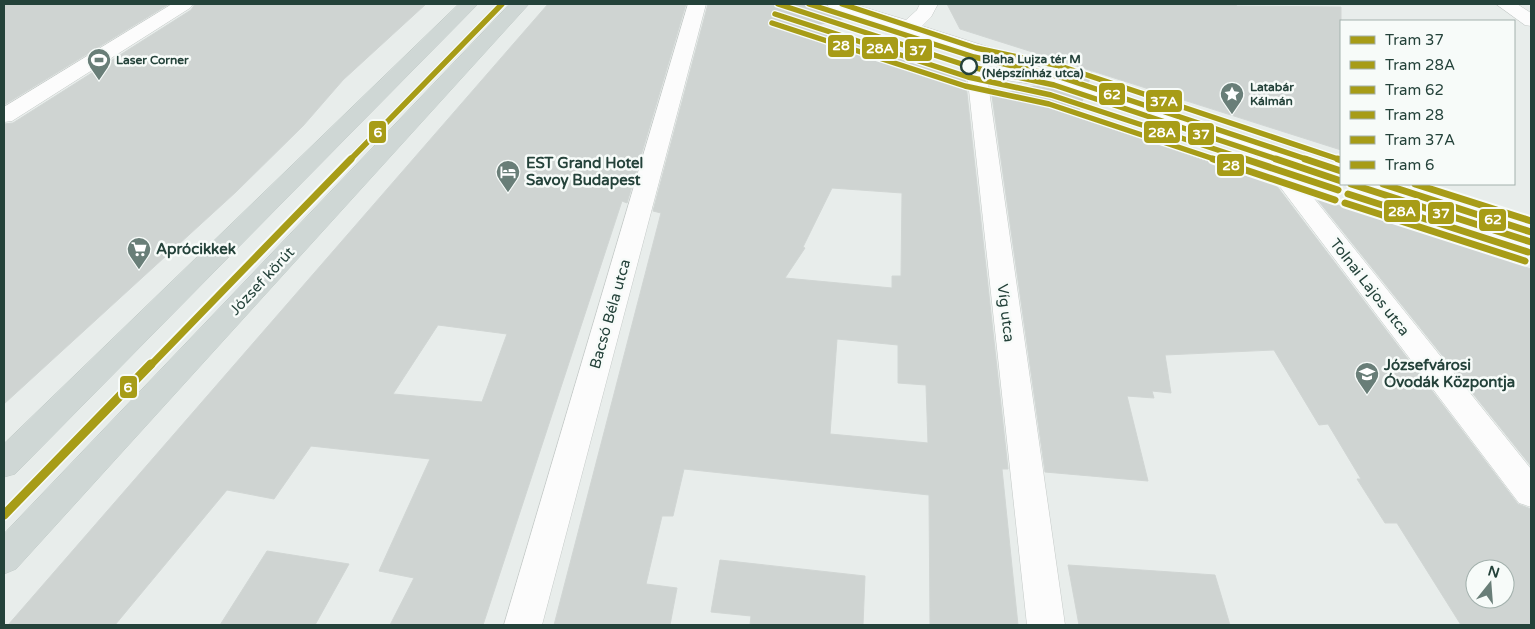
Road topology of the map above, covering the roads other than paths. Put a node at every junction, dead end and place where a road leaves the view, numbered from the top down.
1 (184, 4) edge
2 (469, 4) edge
3 (520, 4) edge
4 (697, 4) edge
5 (836, 4) edge
6 (929, 4) edge
7 (1505, 4) edge
8 (1531, 21) edge
9 (909, 27) junction
10 (1057, 82) junction
11 (4, 116) edge
12 (1264, 151) junction
13 (1340, 176) edge
14 (1369, 185) edge
15 (1531, 237) edge
16 (4, 464) edge
17 (1531, 493) edge
18 (4, 558) edge
19 (523, 625) edge
20 (1046, 625) edge

1 - 11 street
2 - 16 main road
3 - 18 main road, József körút
4 - 19 street, Bacsó Béla utca
5 - 9 street
6 - 9 street
7 - 8 street
9 - 10 street
10 - 12 street
10 - 20 street, Víg utca
12 - 13 street
12 - 17 street, Tolnai Lajos utca
14 - 15 street

